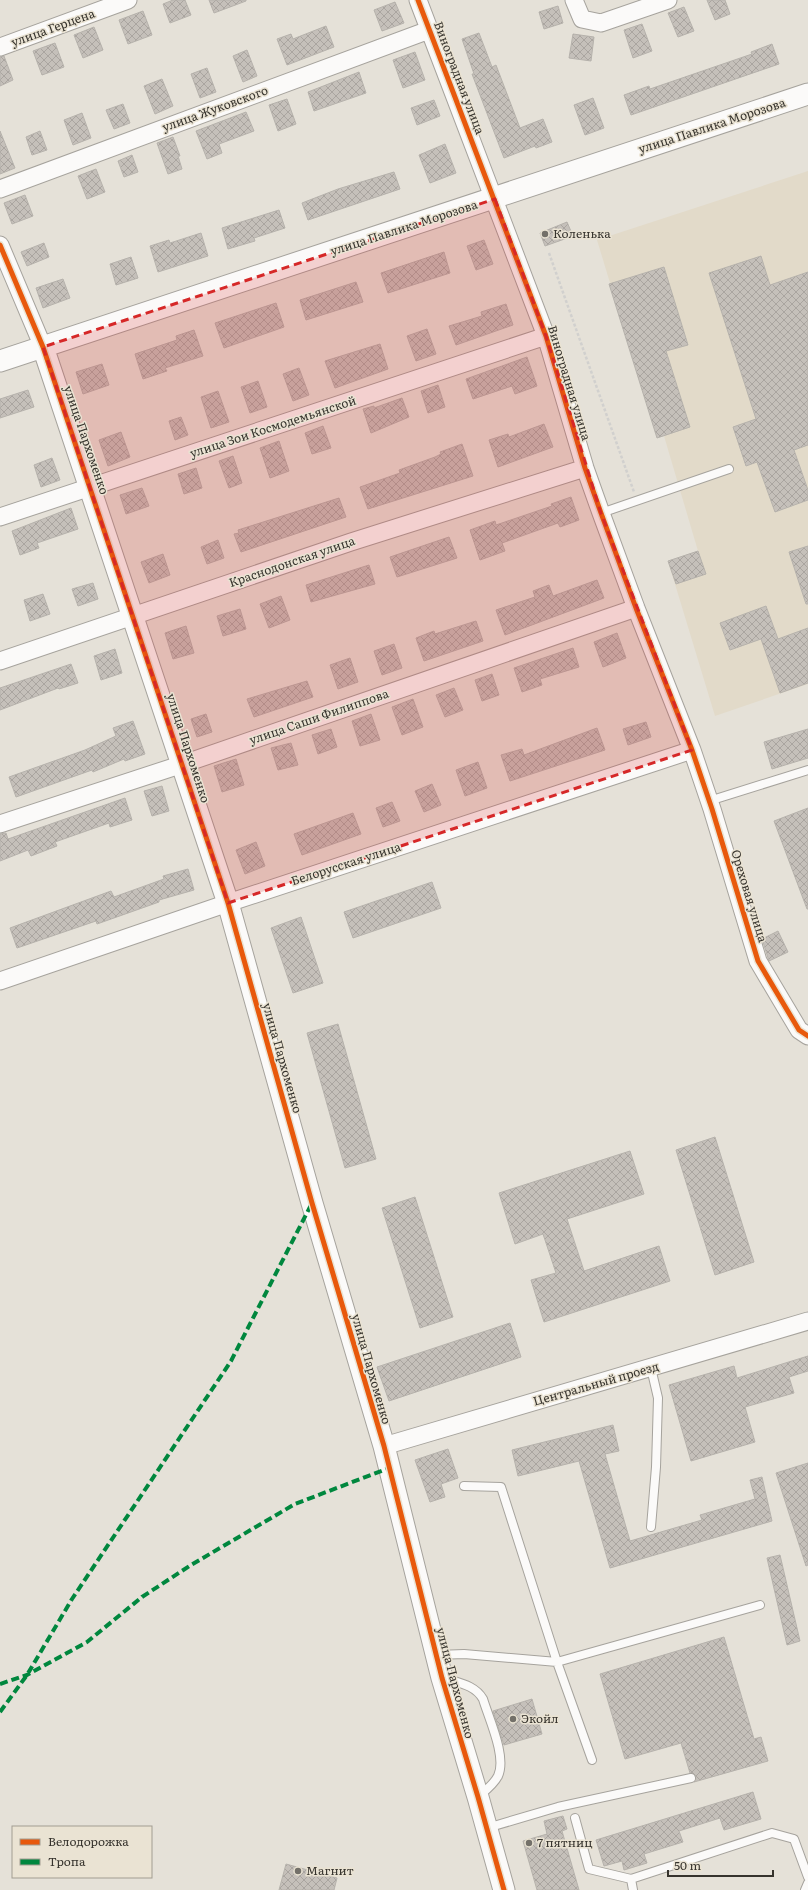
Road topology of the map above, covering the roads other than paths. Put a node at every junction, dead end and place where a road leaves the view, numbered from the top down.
1 (128, 0) edge
2 (418, 0) edge
3 (574, 0) edge
4 (668, 0) edge
5 (429, 30) junction
6 (0, 47) edge
7 (808, 94) edge
8 (0, 189) edge
9 (495, 199) junction
10 (0, 245) edge
11 (546, 336) junction
12 (43, 346) junction
13 (0, 361) edge
14 (585, 468) junction
15 (730, 469) dead end
16 (91, 487) junction
17 (601, 513) junction
18 (0, 517) edge
19 (636, 608) junction
20 (134, 616) junction
21 (0, 661) edge
22 (692, 750) junction
23 (182, 764) junction
24 (808, 770) edge
25 (709, 801) junction
26 (0, 824) edge
27 (228, 903) junction
28 (0, 981) edge
29 (808, 1036) edge
30 (808, 1321) edge
31 (651, 1368) junction
32 (384, 1446) junction
33 (464, 1486) dead end
34 (651, 1527) dead end
35 (760, 1605) dead end
36 (436, 1655) junction
37 (557, 1662) junction
38 (442, 1678) junction
39 (592, 1760) dead end
40 (692, 1778) dead end
41 (478, 1797) junction
42 (575, 1818) dead end
43 (486, 1828) junction
44 (808, 1877) edge
45 (631, 1879) junction
46 (808, 1883) edge
47 (504, 1890) edge
48 (633, 1890) edge
49 (805, 1890) edge

1 - 6 street, улица Герцена
2 - 5 street, Виноградная улица
3 - 4 street
5 - 8 street, улица Жуковского
5 - 9 street, Виноградная улица
7 - 9 street, улица Павлика Морозова
9 - 11 street, Виноградная улица
9 - 12 street, улица Павлика Морозова
10 - 12 street, улица Пархоменко
11 - 14 street, Виноградная улица
11 - 16 street, улица Зои Космодемьянской
12 - 13 street, улица Павлика Морозова
12 - 16 street, улица Пархоменко
14 - 17 street, Виноградная улица
14 - 20 street, Краснодонская улица
15 - 17 lane
16 - 18 street, улица Зои Космодемьянской
16 - 20 street, улица Пархоменко
17 - 19 street, Виноградная улица
19 - 22 street, Виноградная улица
19 - 23 street, улица Саши Филиппова
20 - 21 street, Краснодонская улица
20 - 23 street, улица Пархоменко
22 - 25 street, Ореховая улица
22 - 27 street, Белорусская улица
23 - 26 street, улица Саши Филиппова
23 - 27 street, улица Пархоменко
24 - 25 lane
25 - 29 street, Ореховая улица
27 - 28 street, Белорусская улица
27 - 32 street, улица Пархоменко
30 - 31 street, Центральный проезд
31 - 32 street, Центральный проезд
31 - 34 lane
32 - 36 street, улица Пархоменко
33 - 37 lane
35 - 37 lane
36 - 37 lane
36 - 38 street, улица Пархоменко
37 - 39 lane
38 - 41 street, улица Пархоменко
38 - 41 lane
40 - 43 lane
41 - 43 street, улица Пархоменко
42 - 45 lane
43 - 47 street, улица Пархоменко
44 - 45 lane
45 - 48 lane
46 - 49 lane

